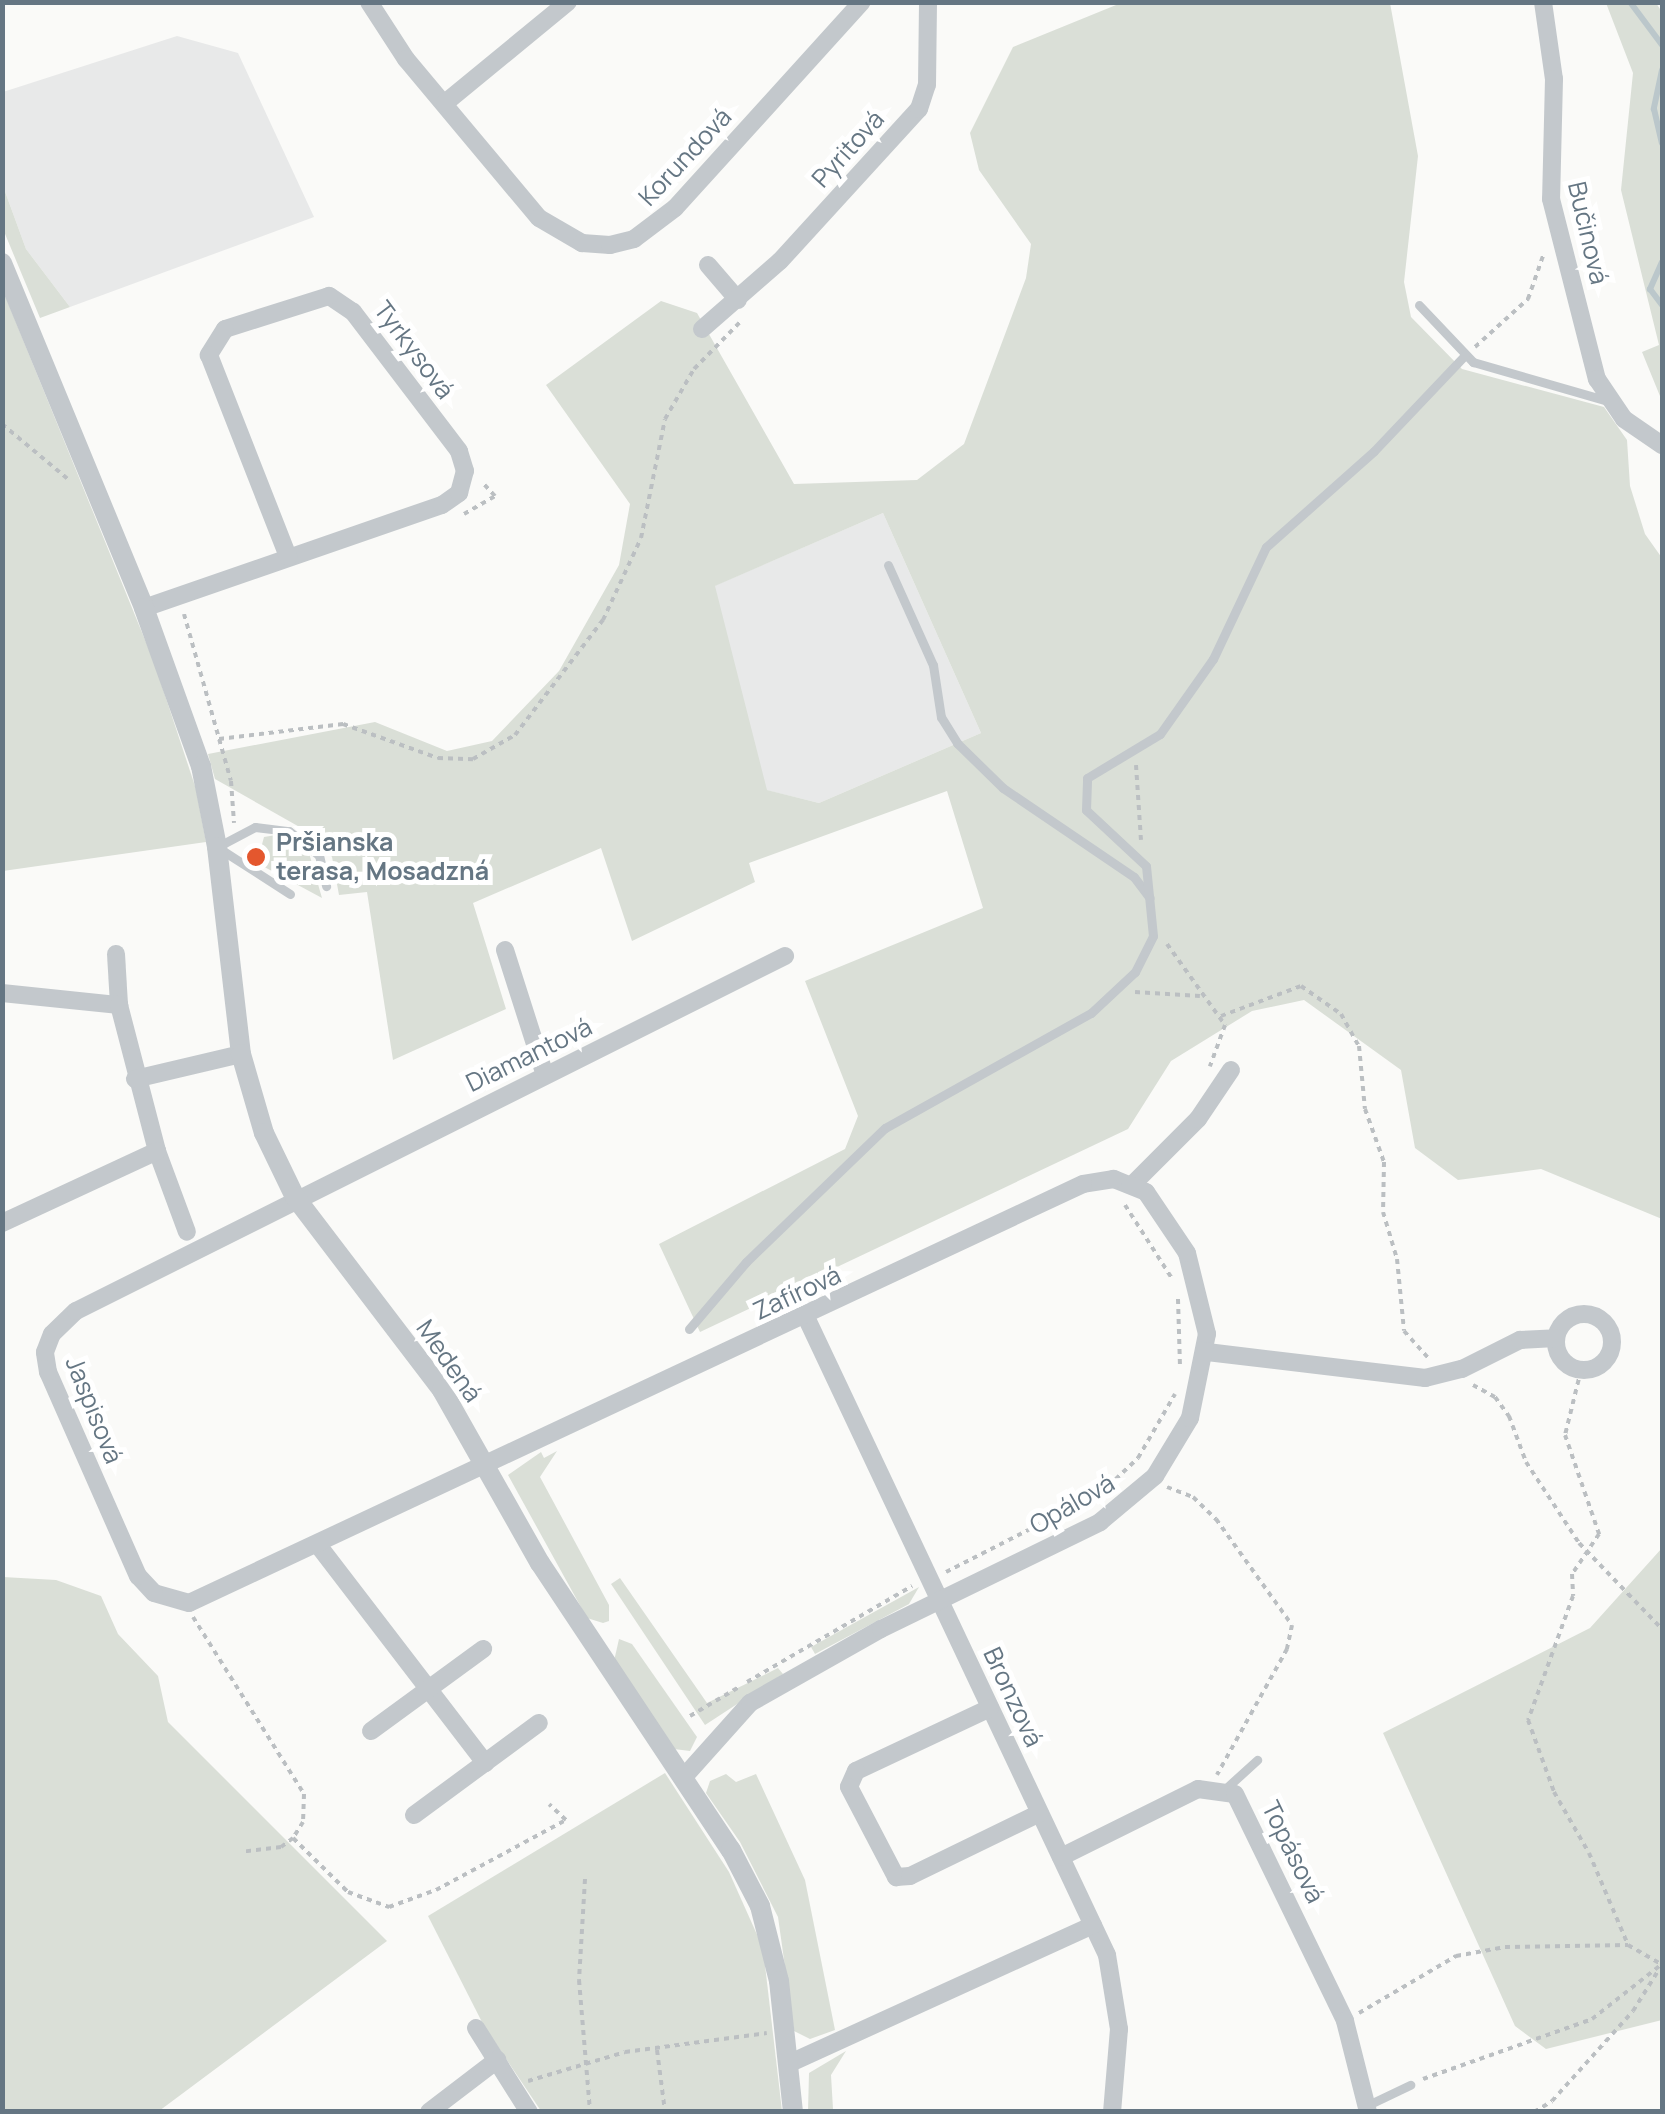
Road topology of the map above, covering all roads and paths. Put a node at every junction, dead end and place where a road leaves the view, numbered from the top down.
1 (369, 2) edge
2 (568, 2) edge
3 (862, 2) edge
4 (928, 2) edge
5 (1542, 2) edge
6 (445, 103) junction
7 (1545, 248) dead end
8 (2, 263) edge
9 (708, 265) dead end
10 (743, 304) junction
11 (1419, 305) dead end
12 (702, 329) dead end
13 (1465, 355) junction
14 (1608, 400) junction
15 (2, 424) edge
16 (1662, 445) edge
17 (465, 471) junction
18 (98, 497) junction
19 (460, 515) dead end
20 (288, 557) junction
21 (888, 565) dead end
22 (191, 606) dead end
23 (144, 608) junction
24 (219, 739) junction
25 (1136, 750) junction
26 (234, 833) junction
27 (217, 847) junction
28 (1146, 866) junction
29 (326, 886) dead end
30 (290, 894) dead end
31 (1150, 898) junction
32 (1154, 917) junction
33 (505, 950) dead end
34 (116, 954) dead end
35 (784, 956) dead end
36 (1117, 992) junction
37 (2, 993) edge
38 (1200, 996) junction
39 (119, 1005) junction
40 (1221, 1016) junction
41 (241, 1054) junction
42 (1210, 1068) dead end
43 (1231, 1070) dead end
44 (544, 1075) junction
45 (136, 1079) junction
46 (157, 1150) junction
47 (1133, 1184) junction
48 (1115, 1196) dead end
49 (296, 1197) junction
50 (2, 1223) edge
51 (187, 1232) dead end
52 (806, 1316) junction
53 (689, 1329) dead end
54 (1556, 1338) junction
55 (1207, 1352) junction
56 (1581, 1370) junction
57 (1442, 1375) junction
58 (486, 1467) junction
59 (1148, 1483) junction
60 (318, 1545) junction
61 (1591, 1555) junction
62 (946, 1572) dead end
63 (916, 1584) dead end
64 (940, 1599) junction
65 (189, 1603) junction
66 (1662, 1628) edge
67 (483, 1649) dead end
68 (430, 1688) junction
69 (990, 1708) junction
70 (690, 1716) dead end
71 (539, 1723) dead end
72 (371, 1731) dead end
73 (1257, 1760) dead end
74 (484, 1763) junction
75 (684, 1778) junction
76 (1218, 1789) junction
77 (549, 1804) dead end
78 (1040, 1813) junction
79 (414, 1815) dead end
80 (293, 1838) junction
81 (243, 1852) dead end
82 (1061, 1857) junction
83 (586, 1879) dead end
84 (1662, 1897) edge
85 (1662, 1904) edge
86 (1092, 1924) junction
87 (1628, 1945) junction
88 (1662, 1964) edge
89 (1345, 2021) junction
90 (476, 2028) dead end
91 (784, 2032) junction
92 (657, 2050) junction
93 (497, 2060) junction
94 (583, 2063) junction
95 (788, 2064) junction
96 (1410, 2084) joint
97 (515, 2087) junction
98 (1368, 2108) edge
99 (428, 2112) edge
100 (529, 2112) edge
101 (590, 2112) edge
102 (666, 2112) edge
103 (793, 2112) edge
104 (1112, 2112) edge
105 (1534, 2112) edge

1 - 6 street, Korundová
2 - 6 street
3 - 6 street, Korundová
4 - 10 street, Pyritová
5 - 14 street, Bučinová
7 - 13 path
8 - 18 street, Medená
9 - 10 street
10 - 12 street, Pyritová
10 - 24 path
11 - 13 lane
13 - 14 lane
13 - 25 lane
14 - 16 street
15 - 18 path
17 - 19 path
17 - 20 street
17 - 20 street, Tyrkysová
18 - 23 street, Medená
20 - 23 street
21 - 31 lane
22 - 24 path
23 - 27 street, Medená
24 - 26 path
25 - 28 path
25 - 28 lane
26 - 27 lane
26 - 29 lane
27 - 30 lane
27 - 41 street, Medená
28 - 31 lane
31 - 32 lane
32 - 36 lane
32 - 38 path
33 - 44 street
34 - 39 street
35 - 44 street, Diamantová
36 - 38 path
36 - 53 lane
37 - 39 street
38 - 40 path
39 - 45 street
40 - 42 path
40 - 57 path
41 - 45 street
41 - 49 street, Medená
43 - 47 street
44 - 49 street, Diamantová
45 - 46 street
46 - 50 street
46 - 51 street
47 - 52 street, Zafírová
47 - 55 street, Opálová
48 - 62 path
49 - 58 street, Medená
49 - 65 street, Jaspisová
52 - 58 street, Zafírová
52 - 64 street, Bronzová
54 - 56 street
54 - 56 street
54 - 57 street
55 - 57 street
55 - 59 street, Opálová
56 - 61 path
57 - 61 path
58 - 60 street
58 - 75 street, Medená
59 - 64 street, Opálová
59 - 76 path
60 - 65 street
60 - 68 street
61 - 66 path
61 - 87 path
63 - 70 path
64 - 69 street, Bronzová
64 - 75 street, Opálová
65 - 80 path
67 - 68 street
68 - 72 street
68 - 74 street
69 - 78 street, Bronzová
69 - 78 street
71 - 74 street
73 - 76 lane
74 - 79 street
75 - 91 street, Medená
76 - 82 street
76 - 89 street, Topásová
77 - 80 path
78 - 82 street, Bronzová
80 - 81 path
82 - 86 street, Bronzová
83 - 94 path
84 - 85 path
86 - 95 street
86 - 104 street, Bronzová
87 - 88 path
87 - 89 path
88 - 96 path
88 - 105 path
89 - 98 street, Topásová
90 - 93 street
91 - 92 path
91 - 95 street, Medená
92 - 94 path
92 - 102 path
93 - 97 street
93 - 99 street
94 - 97 path
94 - 101 path
95 - 103 street, Medená
96 - 98 lane
97 - 100 street

